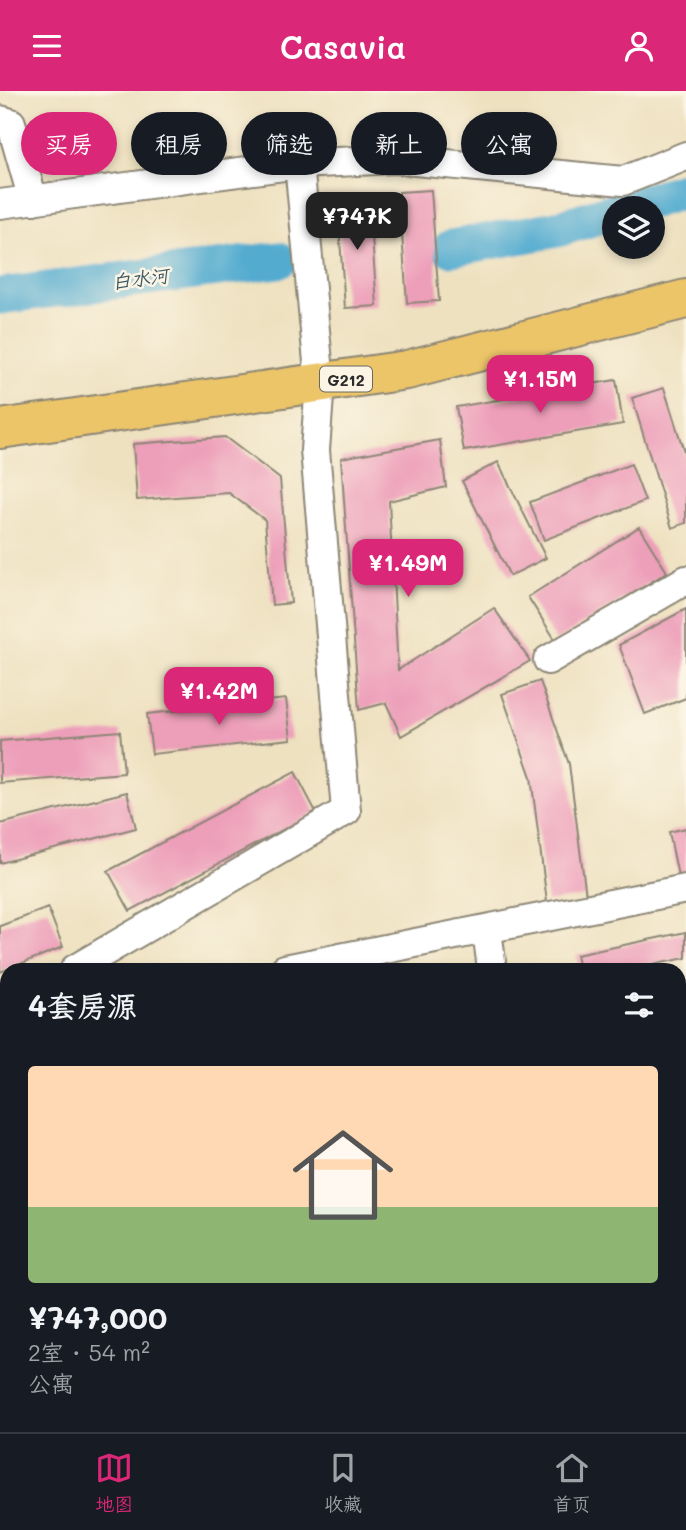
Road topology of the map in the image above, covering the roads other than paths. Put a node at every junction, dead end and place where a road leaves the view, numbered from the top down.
1 (0, 120) edge
2 (686, 156) edge
3 (337, 162) edge
4 (241, 172) edge
5 (300, 175) edge
6 (33, 200) junction
7 (0, 204) edge
8 (686, 299) edge
9 (320, 383) junction
10 (0, 429) edge
11 (686, 580) edge
12 (548, 660) dead end
13 (686, 889) edge
14 (487, 930) junction
15 (85, 963) edge
16 (354, 963) edge
17 (491, 963) edge

1 - 6 street
2 - 3 street
4 - 6 street
5 - 9 street
6 - 7 street
8 - 9 highway, G212
9 - 10 highway, G212
9 - 15 street
11 - 12 street
13 - 14 street
14 - 16 street
14 - 17 street

